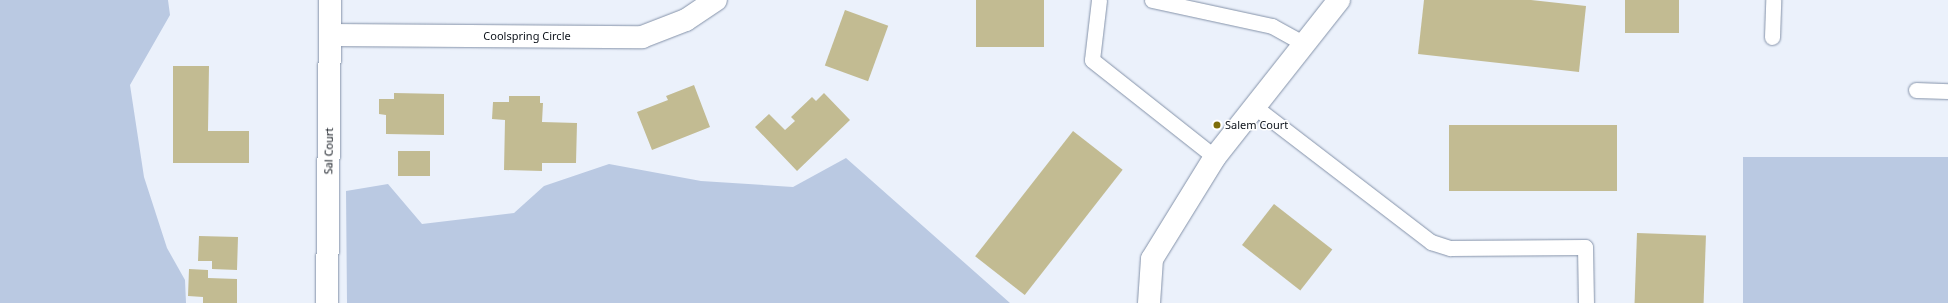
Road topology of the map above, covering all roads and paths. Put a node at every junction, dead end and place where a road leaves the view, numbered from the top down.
1 (330, 0) edge
2 (716, 0) edge
3 (1099, 0) edge
4 (1152, 0) edge
5 (1339, 0) edge
6 (1773, 0) edge
7 (330, 36) junction
8 (1772, 37) dead end
9 (1305, 44) junction
10 (1916, 90) dead end
11 (1948, 91) edge
12 (1255, 107) junction
13 (1215, 158) junction
14 (327, 303) edge
15 (1149, 303) edge
16 (1586, 303) edge

1 - 7 street, Sal Court
2 - 7 street, Coolspring Circle
3 - 13 lane
4 - 9 lane
5 - 9 street
6 - 8 lane
7 - 14 street, Sal Court
9 - 12 street
10 - 11 lane
12 - 13 street
12 - 16 lane
13 - 15 street

